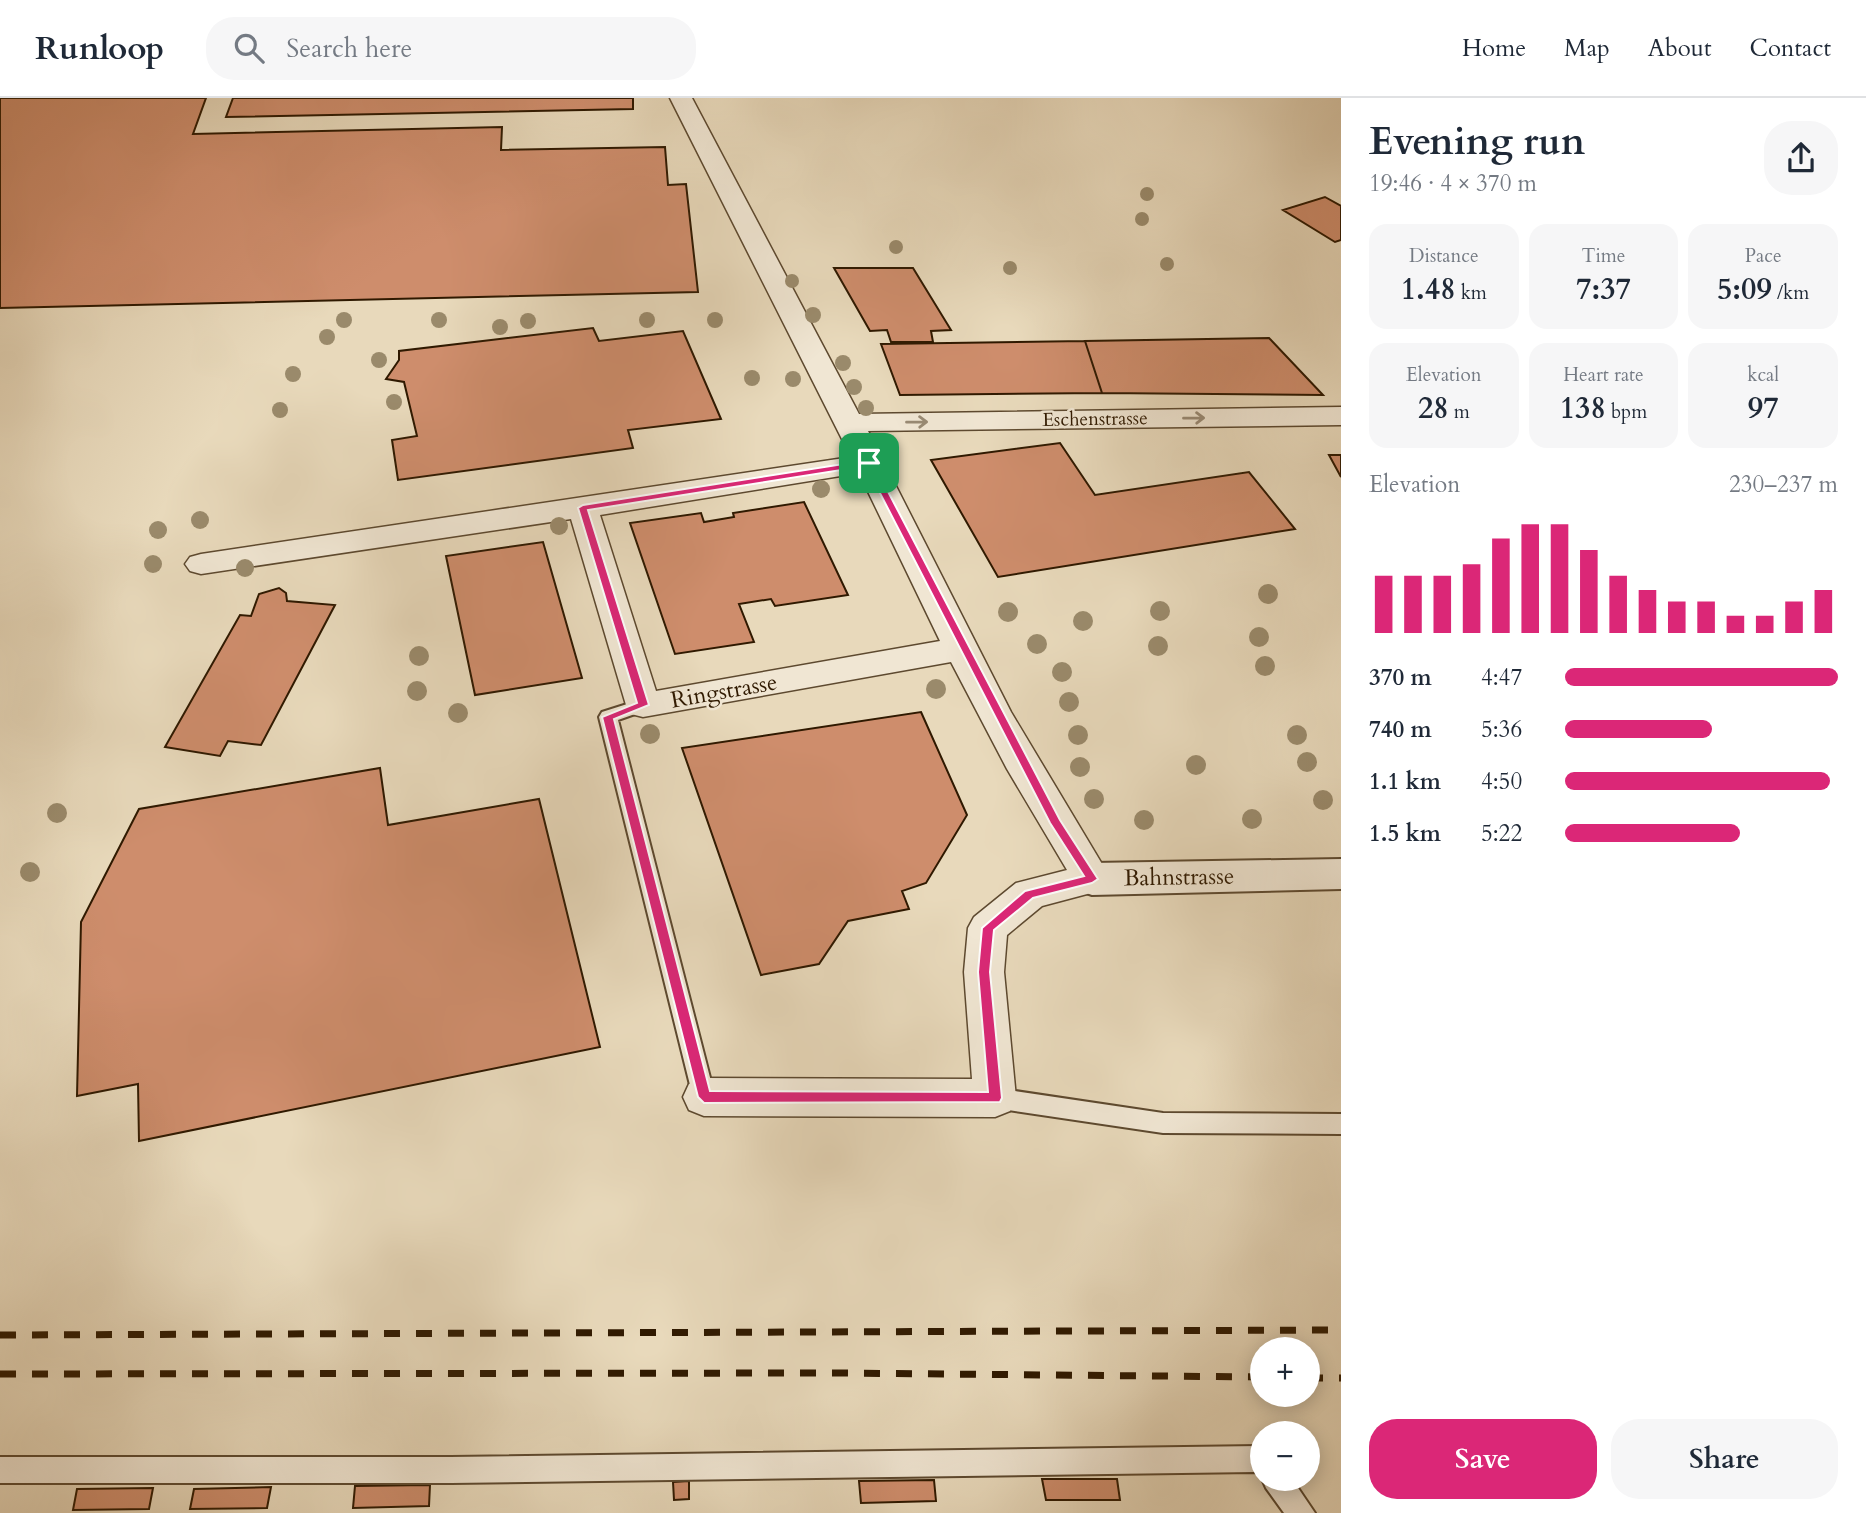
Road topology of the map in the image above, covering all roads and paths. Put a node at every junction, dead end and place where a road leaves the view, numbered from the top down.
1 (681, 98) edge
2 (1341, 416) edge
3 (849, 422) junction
4 (869, 463) junction
5 (583, 508) junction
6 (201, 564) dead end
7 (963, 648) junction
8 (643, 705) junction
9 (1341, 874) edge
10 (1092, 879) junction
11 (704, 1097) joint
12 (995, 1098) junction
13 (1341, 1124) edge
14 (1250, 1459) edge
15 (0, 1470) edge
16 (1284, 1491) edge
17 (1301, 1513) edge

1 - 3 street
3 -> 2 street, Eschenstrasse
3 - 4 street
4 - 5 street
4 - 7 street
5 - 6 street
5 - 8 street, Ringstrasse
7 - 8 street, Ringstrasse
7 - 10 street
8 - 11 lane
9 - 10 street, Bahnstrasse
10 - 12 street, Bahnstrasse
11 - 12 street
12 - 13 lane
14 - 15 lane
16 - 17 lane

